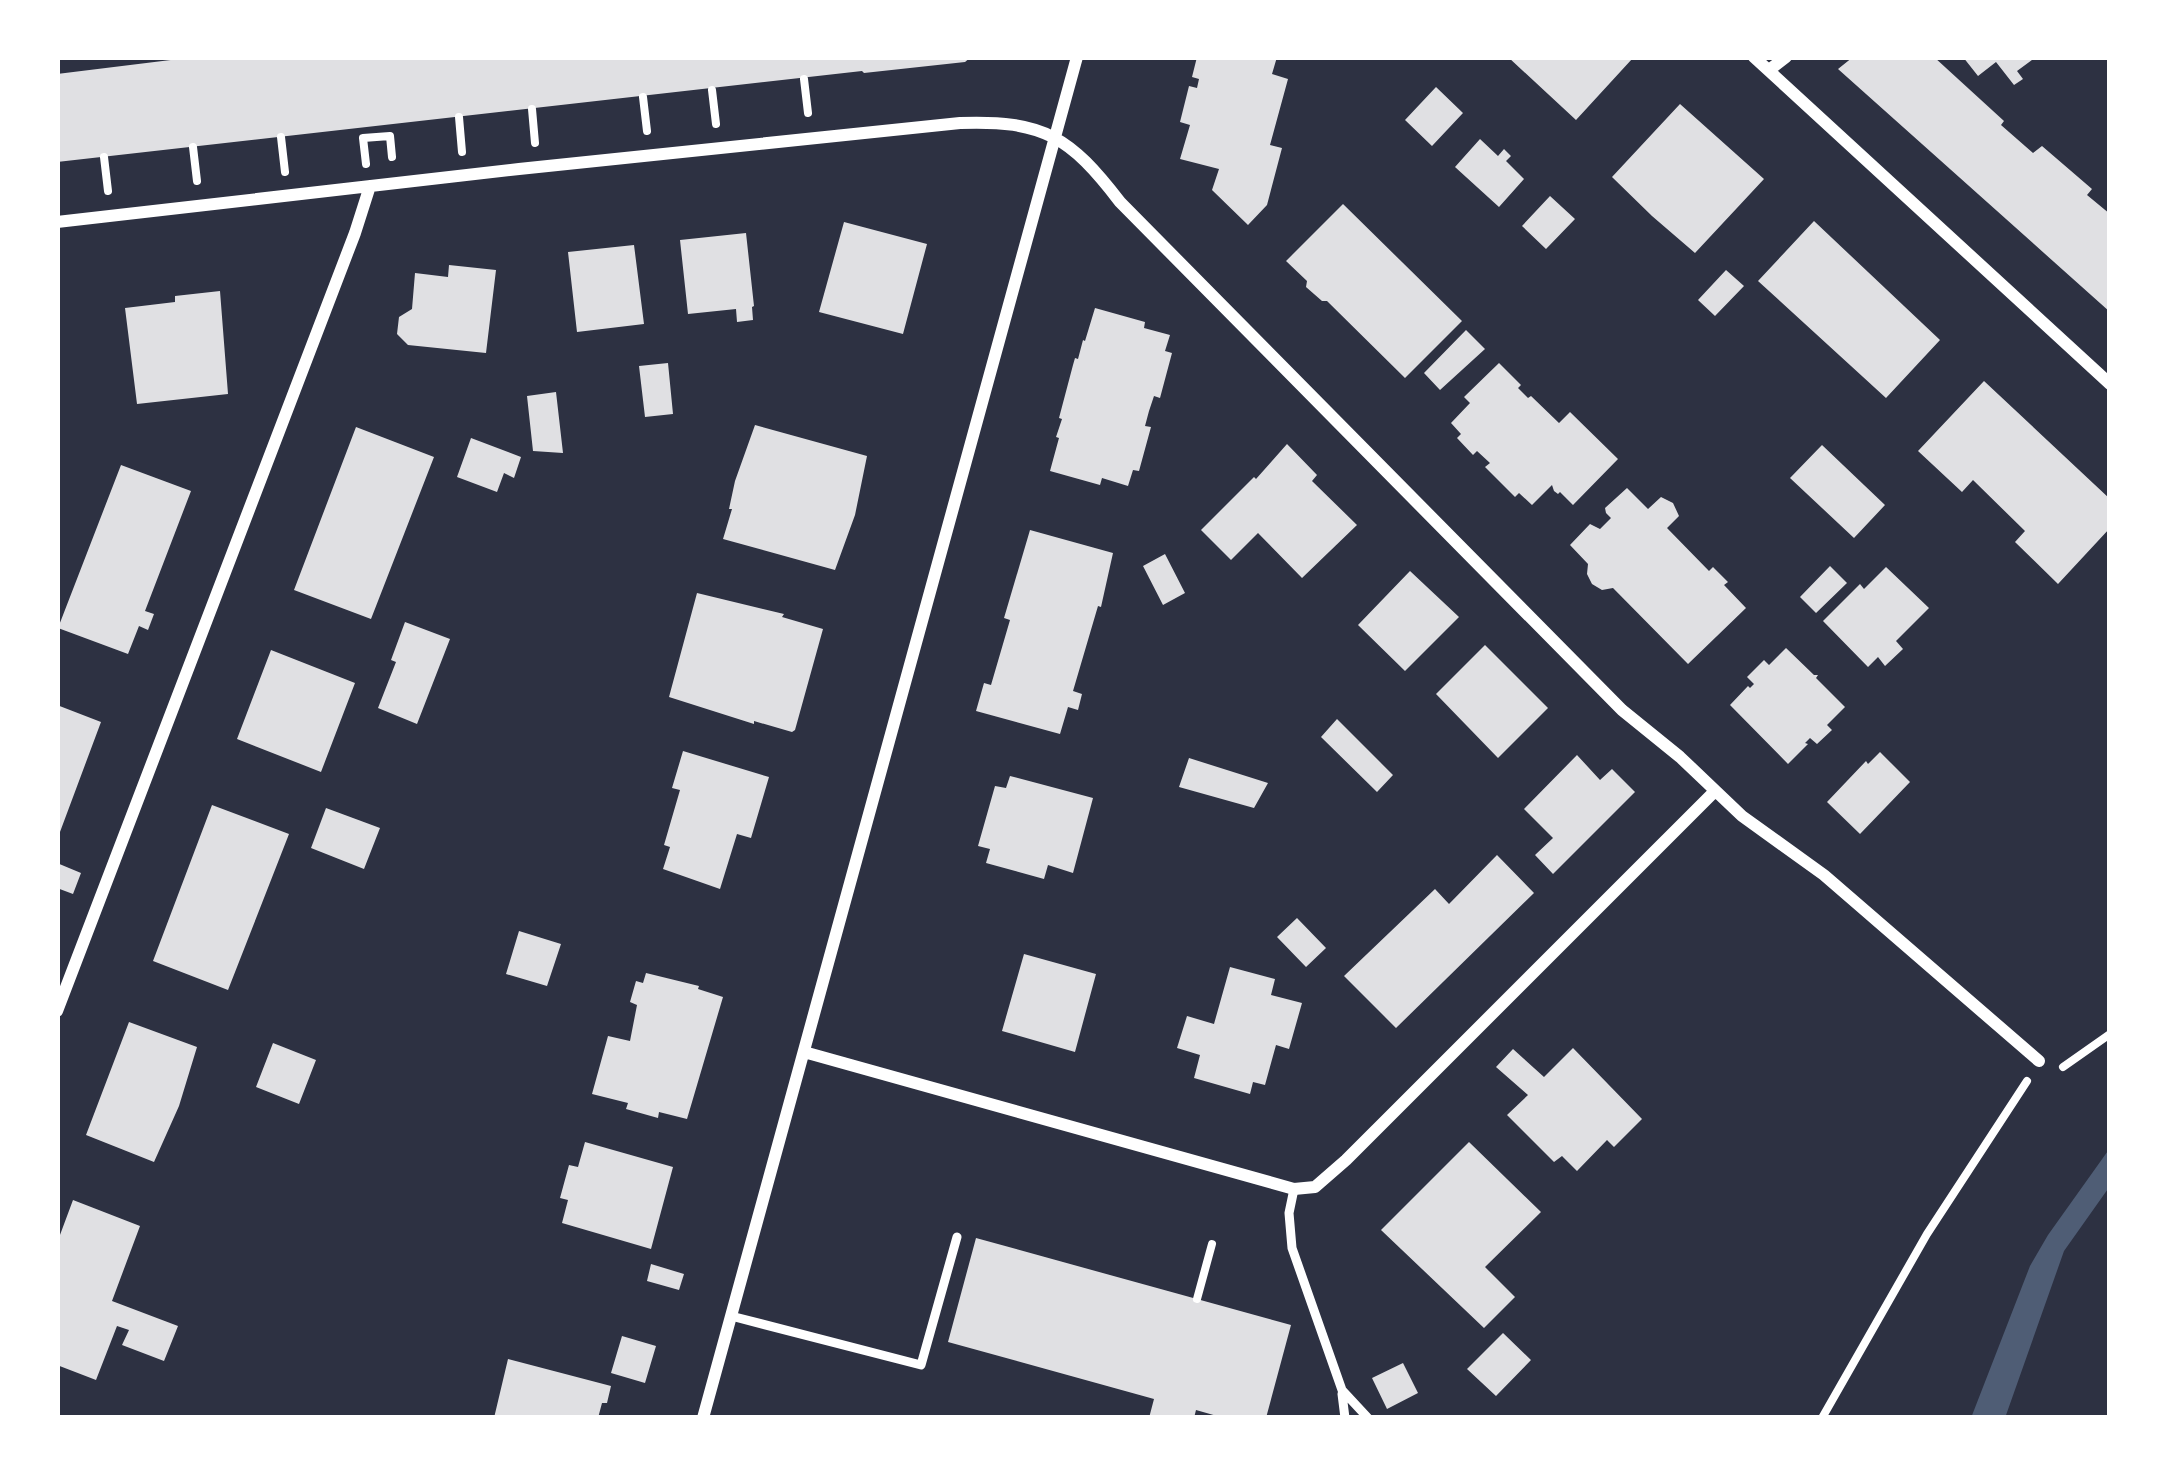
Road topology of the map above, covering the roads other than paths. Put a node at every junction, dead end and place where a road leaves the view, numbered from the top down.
1 (1078, 57) edge
2 (1754, 57) edge
3 (1786, 57) edge
4 (1768, 70) junction
5 (1055, 137) junction
6 (370, 186) junction
7 (57, 222) edge
8 (2108, 381) edge
9 (1714, 792) junction
10 (57, 1011) edge
11 (804, 1052) junction
12 (2042, 1066) road end
13 (1294, 1189) junction
14 (957, 1237) dead end
15 (731, 1316) junction
16 (1342, 1390) junction
17 (703, 1418) edge
18 (1345, 1418) edge
19 (1368, 1418) edge

1 - 5 street
2 - 4 street
3 - 4 street
4 - 8 street
5 - 6 street
5 - 9 street
5 - 11 street
6 - 7 street
6 - 10 street
9 - 12 street
9 - 13 street
11 - 13 street
11 - 15 street
13 - 16 lane
14 - 15 lane
15 - 17 street
16 - 18 lane
16 - 19 lane

